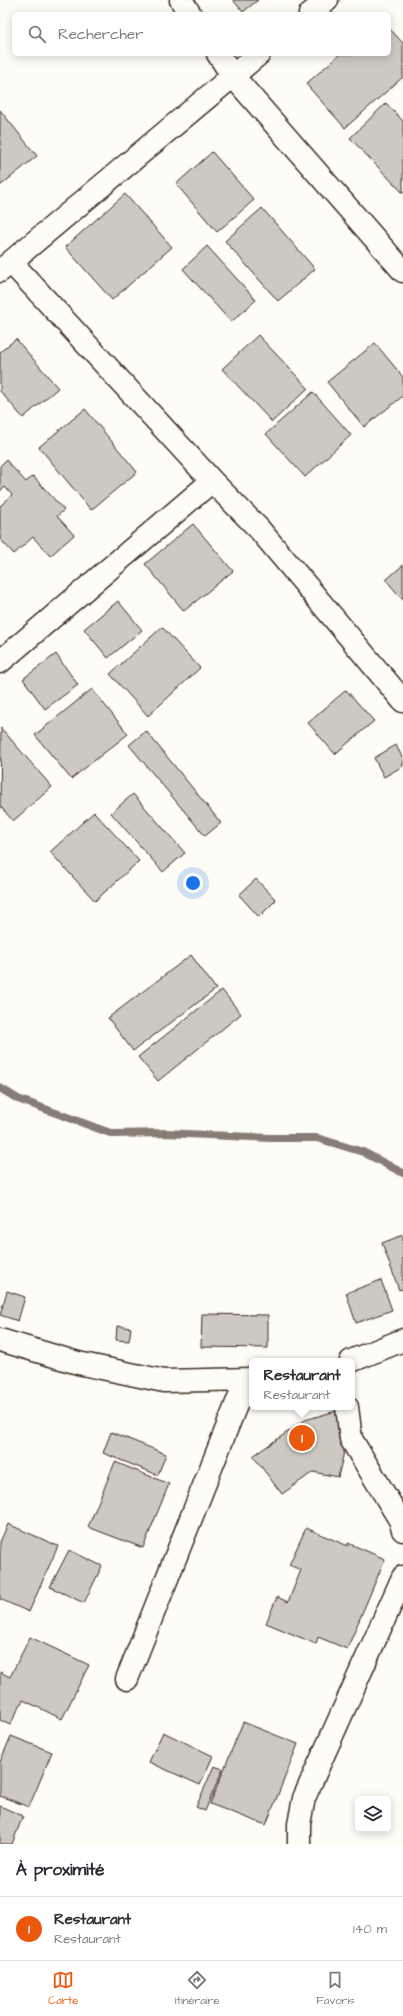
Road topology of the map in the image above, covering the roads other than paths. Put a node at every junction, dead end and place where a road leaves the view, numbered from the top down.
1 (180, 0) edge
2 (327, 0) edge
3 (189, 12) edge
4 (312, 12) edge
5 (219, 56) edge
6 (256, 56) edge
7 (232, 75) junction
8 (6, 267) edge
9 (403, 271) edge
10 (212, 482) junction
11 (0, 662) edge
12 (403, 700) edge
13 (0, 1340) edge
14 (403, 1340) edge
15 (355, 1359) edge
16 (249, 1379) edge
17 (347, 1410) edge
18 (403, 1530) edge
19 (403, 1577) edge
20 (127, 1679) dead end
21 (299, 1844) edge

1 - 3 street
2 - 4 street
5 - 7 street
6 - 7 street
7 - 8 street
7 - 9 street
8 - 10 street
10 - 11 street
10 - 12 street
13 - 16 street
14 - 15 street
16 - 20 street
17 - 18 street
19 - 21 street

